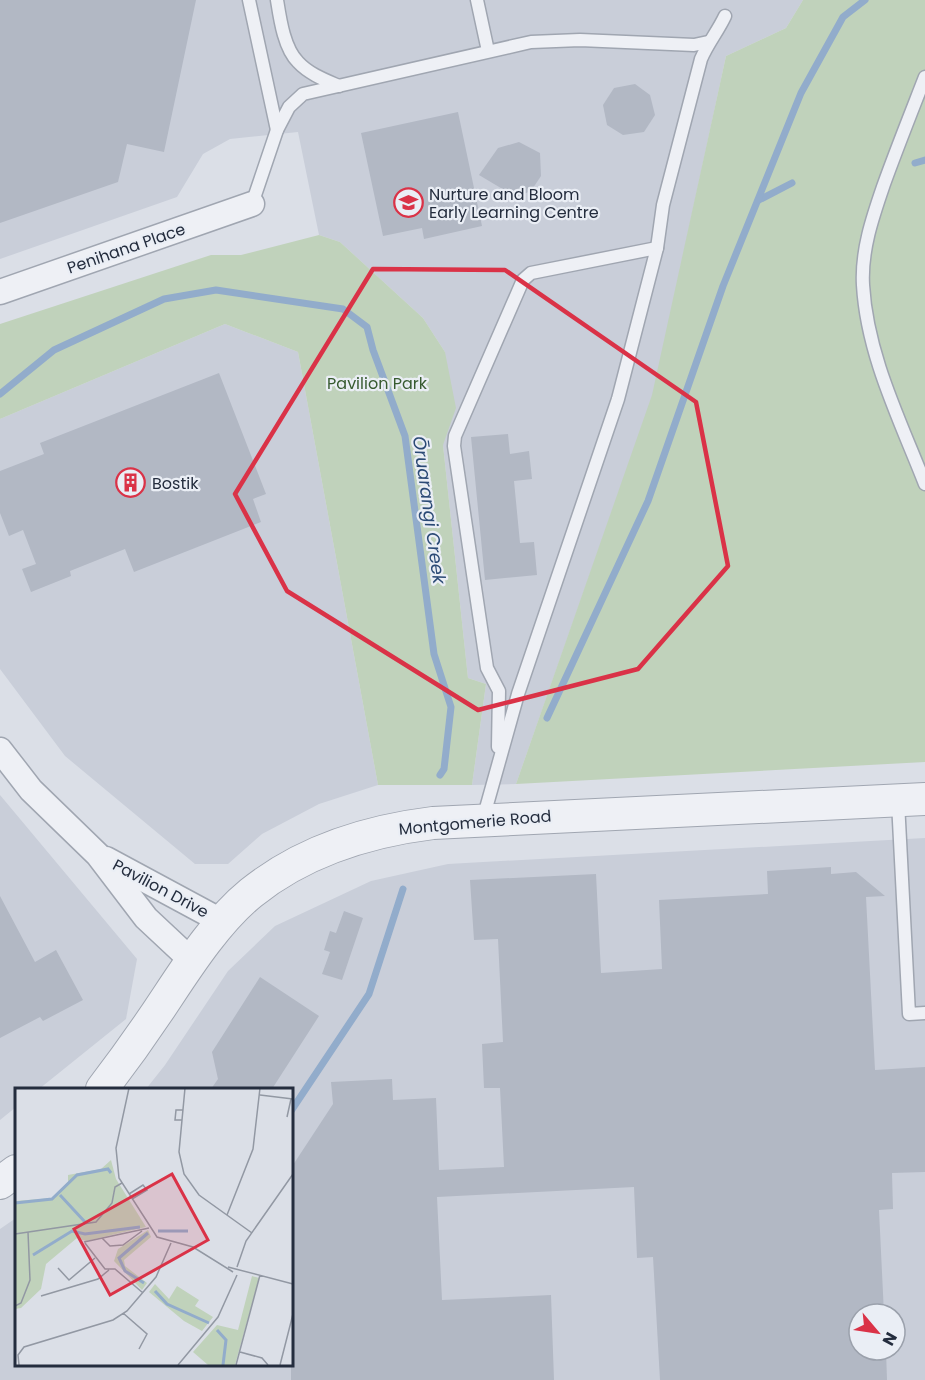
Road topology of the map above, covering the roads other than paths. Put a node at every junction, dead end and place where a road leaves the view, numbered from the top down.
1 (249, 0) edge
2 (277, 0) edge
3 (477, 0) edge
4 (725, 16) dead end
5 (708, 42) junction
6 (488, 51) junction
7 (925, 77) edge
8 (339, 87) junction
9 (276, 130) junction
10 (252, 204) joint
11 (657, 248) junction
12 (0, 292) edge
13 (925, 484) edge
14 (0, 750) edge
15 (497, 766) junction
16 (912, 800) edge
17 (483, 819) junction
18 (98, 855) junction
19 (223, 922) junction
20 (192, 961) junction
21 (925, 1013) edge
22 (103, 1088) edge
23 (15, 1172) edge
24 (0, 1183) edge

1 - 9 lane
2 - 8 lane
3 - 6 lane
4 - 5 lane
5 - 6 lane
5 - 11 lane
6 - 8 lane
7 - 13 lane
8 - 9 lane
9 - 10 lane
10 - 12 street, Penihana Place
11 - 15 lane
11 - 15 lane
14 - 18 street, Pavilion Drive
15 - 17 lane
16 - 17 street, Montgomerie Road
16 - 21 lane
17 - 19 street, Montgomerie Road
18 - 19 street, Pavilion Drive
18 - 20 street, Pavilion Drive
19 - 20 street, Montgomerie Road
20 - 22 street, Montgomerie Road
23 - 24 street

